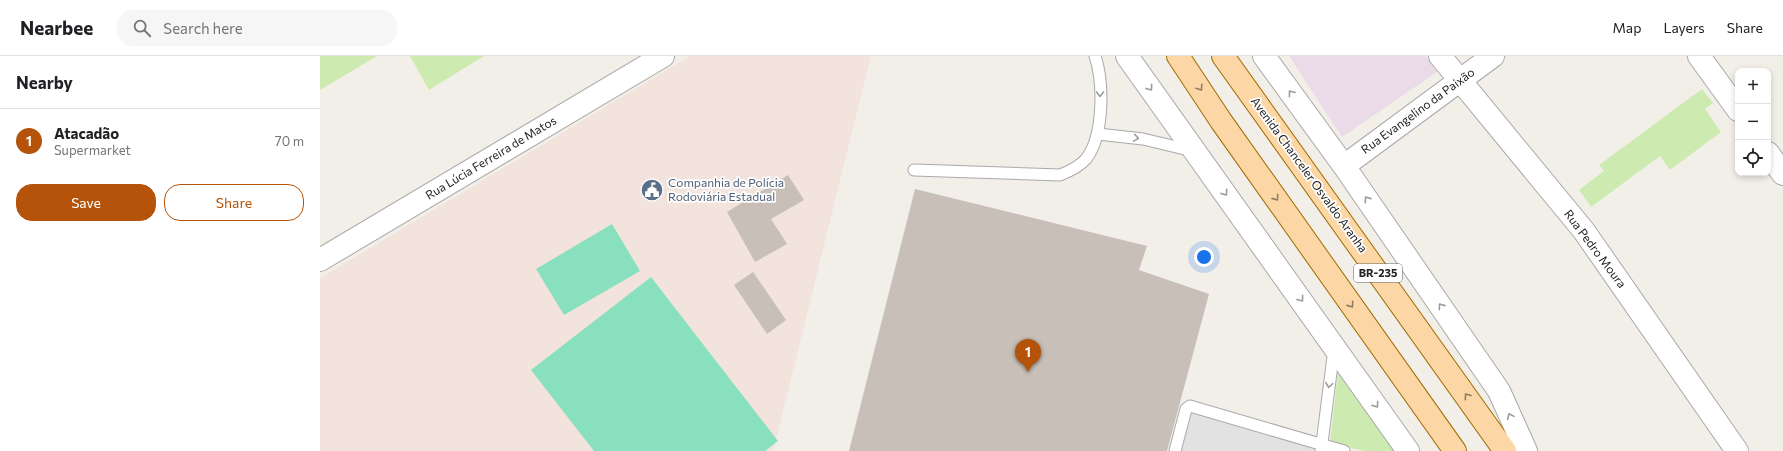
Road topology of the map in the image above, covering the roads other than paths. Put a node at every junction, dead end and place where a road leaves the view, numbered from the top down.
1 (663, 56) edge
2 (1095, 56) edge
3 (1127, 56) edge
4 (1178, 56) edge
5 (1223, 56) edge
6 (1264, 56) edge
7 (1440, 56) edge
8 (1493, 56) edge
9 (1700, 56) edge
10 (1459, 80) junction
11 (1735, 106) edge
12 (1098, 134) junction
13 (1196, 152) junction
14 (1771, 157) edge
15 (1344, 166) junction
16 (914, 170) dead end
17 (1783, 174) edge
18 (320, 260) edge
19 (1335, 346) junction
20 (1322, 448) edge
21 (1175, 451) edge
22 (1344, 451) edge
23 (1408, 451) edge
24 (1455, 451) edge
25 (1506, 451) edge
26 (1526, 451) edge
27 (1737, 451) edge

1 - 18 street, Rua Lúcia Ferreira de Matos
2 -> 12 lane
3 -> 13 street
4 -> 24 main road, BR-235
25 -> 5 main road, Avenida Chanceler Osvaldo Aranha / BR-235
15 -> 6 street
7 - 10 street, Rua Pedro Moura
8 - 10 street, Rua Evangelino da Paixão
9 - 11 street
10 - 15 street, Rua Evangelino da Paixão
10 - 27 street, Rua Pedro Moura
12 -> 13 lane
12 - 16 lane
13 -> 19 street
14 - 17 street
26 -> 15 street
19 -> 20 lane
19 -> 23 street
20 - 21 lane
20 - 22 lane

